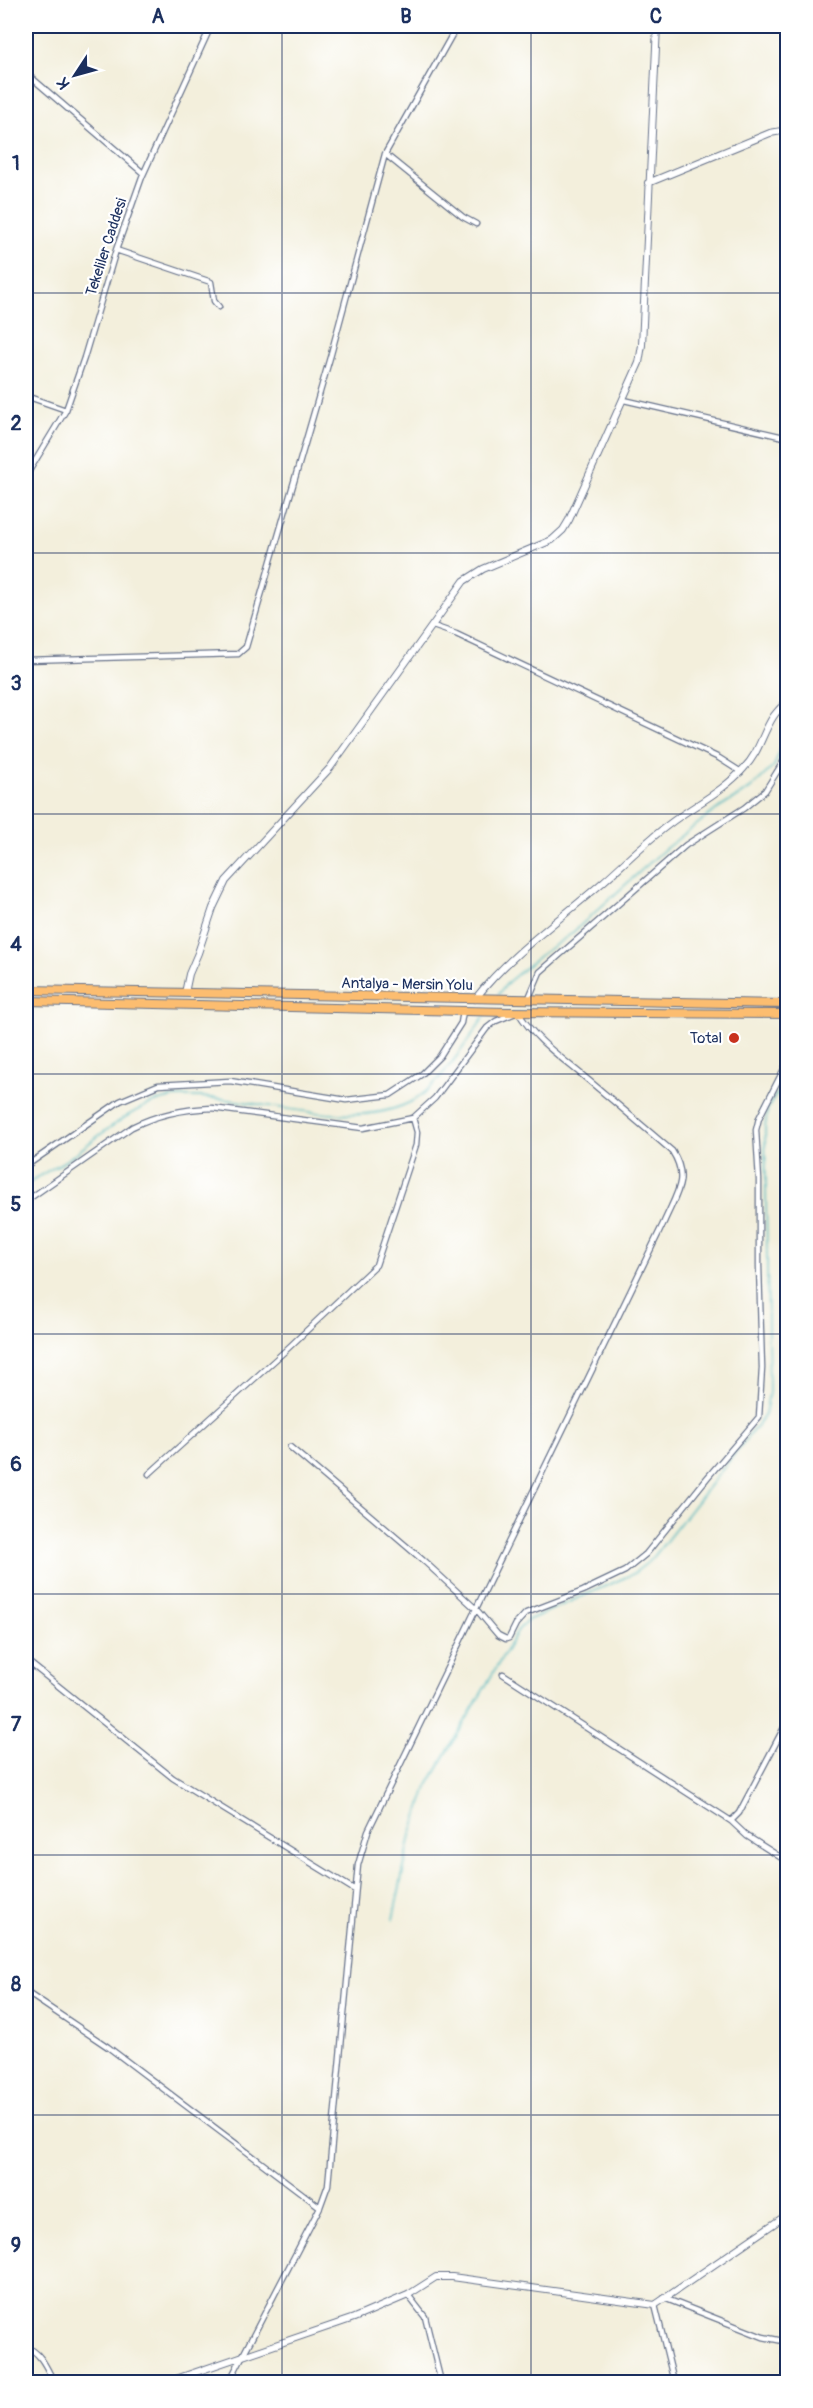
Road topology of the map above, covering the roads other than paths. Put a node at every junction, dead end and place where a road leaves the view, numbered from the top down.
1 (211, 26) edge
2 (457, 26) edge
3 (657, 26) edge
4 (26, 73) edge
5 (788, 130) edge
6 (385, 154) junction
7 (143, 173) junction
8 (648, 183) junction
9 (476, 224) dead end
10 (116, 250) junction
11 (219, 307) dead end
12 (26, 396) edge
13 (624, 400) junction
14 (66, 410) junction
15 (788, 438) edge
16 (26, 476) edge
17 (433, 626) junction
18 (26, 660) edge
19 (788, 699) edge
20 (788, 754) edge
21 (741, 772) junction
22 (26, 990) edge
23 (185, 993) junction
24 (478, 999) junction
25 (528, 1000) junction
26 (26, 1002) edge
27 (788, 1004) edge
28 (463, 1011) junction
29 (518, 1012) junction
30 (788, 1014) edge
31 (788, 1061) edge
32 (413, 1118) junction
33 (26, 1166) edge
34 (26, 1201) edge
35 (290, 1447) dead end
36 (149, 1474) dead end
37 (476, 1609) junction
38 (26, 1660) edge
39 (503, 1674) dead end
40 (788, 1720) edge
41 (731, 1821) junction
42 (788, 1862) edge
43 (356, 1890) junction
44 (26, 1992) edge
45 (320, 2207) junction
46 (788, 2214) edge
47 (408, 2295) junction
48 (664, 2298) junction
49 (655, 2305) junction
50 (788, 2342) edge
51 (26, 2347) edge
52 (243, 2356) junction
53 (54, 2382) edge
54 (167, 2382) edge
55 (229, 2382) edge
56 (441, 2382) edge
57 (674, 2382) edge

1 - 7 street, Tekeliler Caddesi
2 - 6 street
3 - 8 street
4 - 7 street
5 - 8 street
6 - 9 street
6 - 18 street
7 - 10 street, Tekeliler Caddesi
8 - 13 street
10 - 11 street
10 - 14 street, Tekeliler Caddesi
12 - 14 street
13 - 15 street
13 - 17 street
14 - 16 street, Tekeliler Caddesi
17 - 21 street
17 - 23 street
19 - 21 street
20 - 25 street
21 - 24 street
22 - 23 highway, Antalya - Mersin Yolu
23 - 24 highway, Antalya - Mersin Yolu
24 - 25 highway, Antalya - Mersin Yolu
25 - 27 highway, Antalya - Mersin Yolu
26 - 28 highway, Antalya - Mersin Yolu
28 - 29 highway, Antalya - Mersin Yolu
28 - 33 street
29 - 30 highway, Antalya - Mersin Yolu
29 - 32 street
29 - 37 street
31 - 37 street
32 - 34 street
32 - 36 street
35 - 37 street
37 - 43 street
38 - 43 street
39 - 41 street
40 - 41 street
41 - 42 street
43 - 45 street
44 - 45 street
45 - 52 street
46 - 48 street
47 - 49 street
47 - 52 street
47 - 56 street
48 - 49 street
48 - 50 street
49 - 57 street
51 - 53 street
52 - 54 street
52 - 55 street

